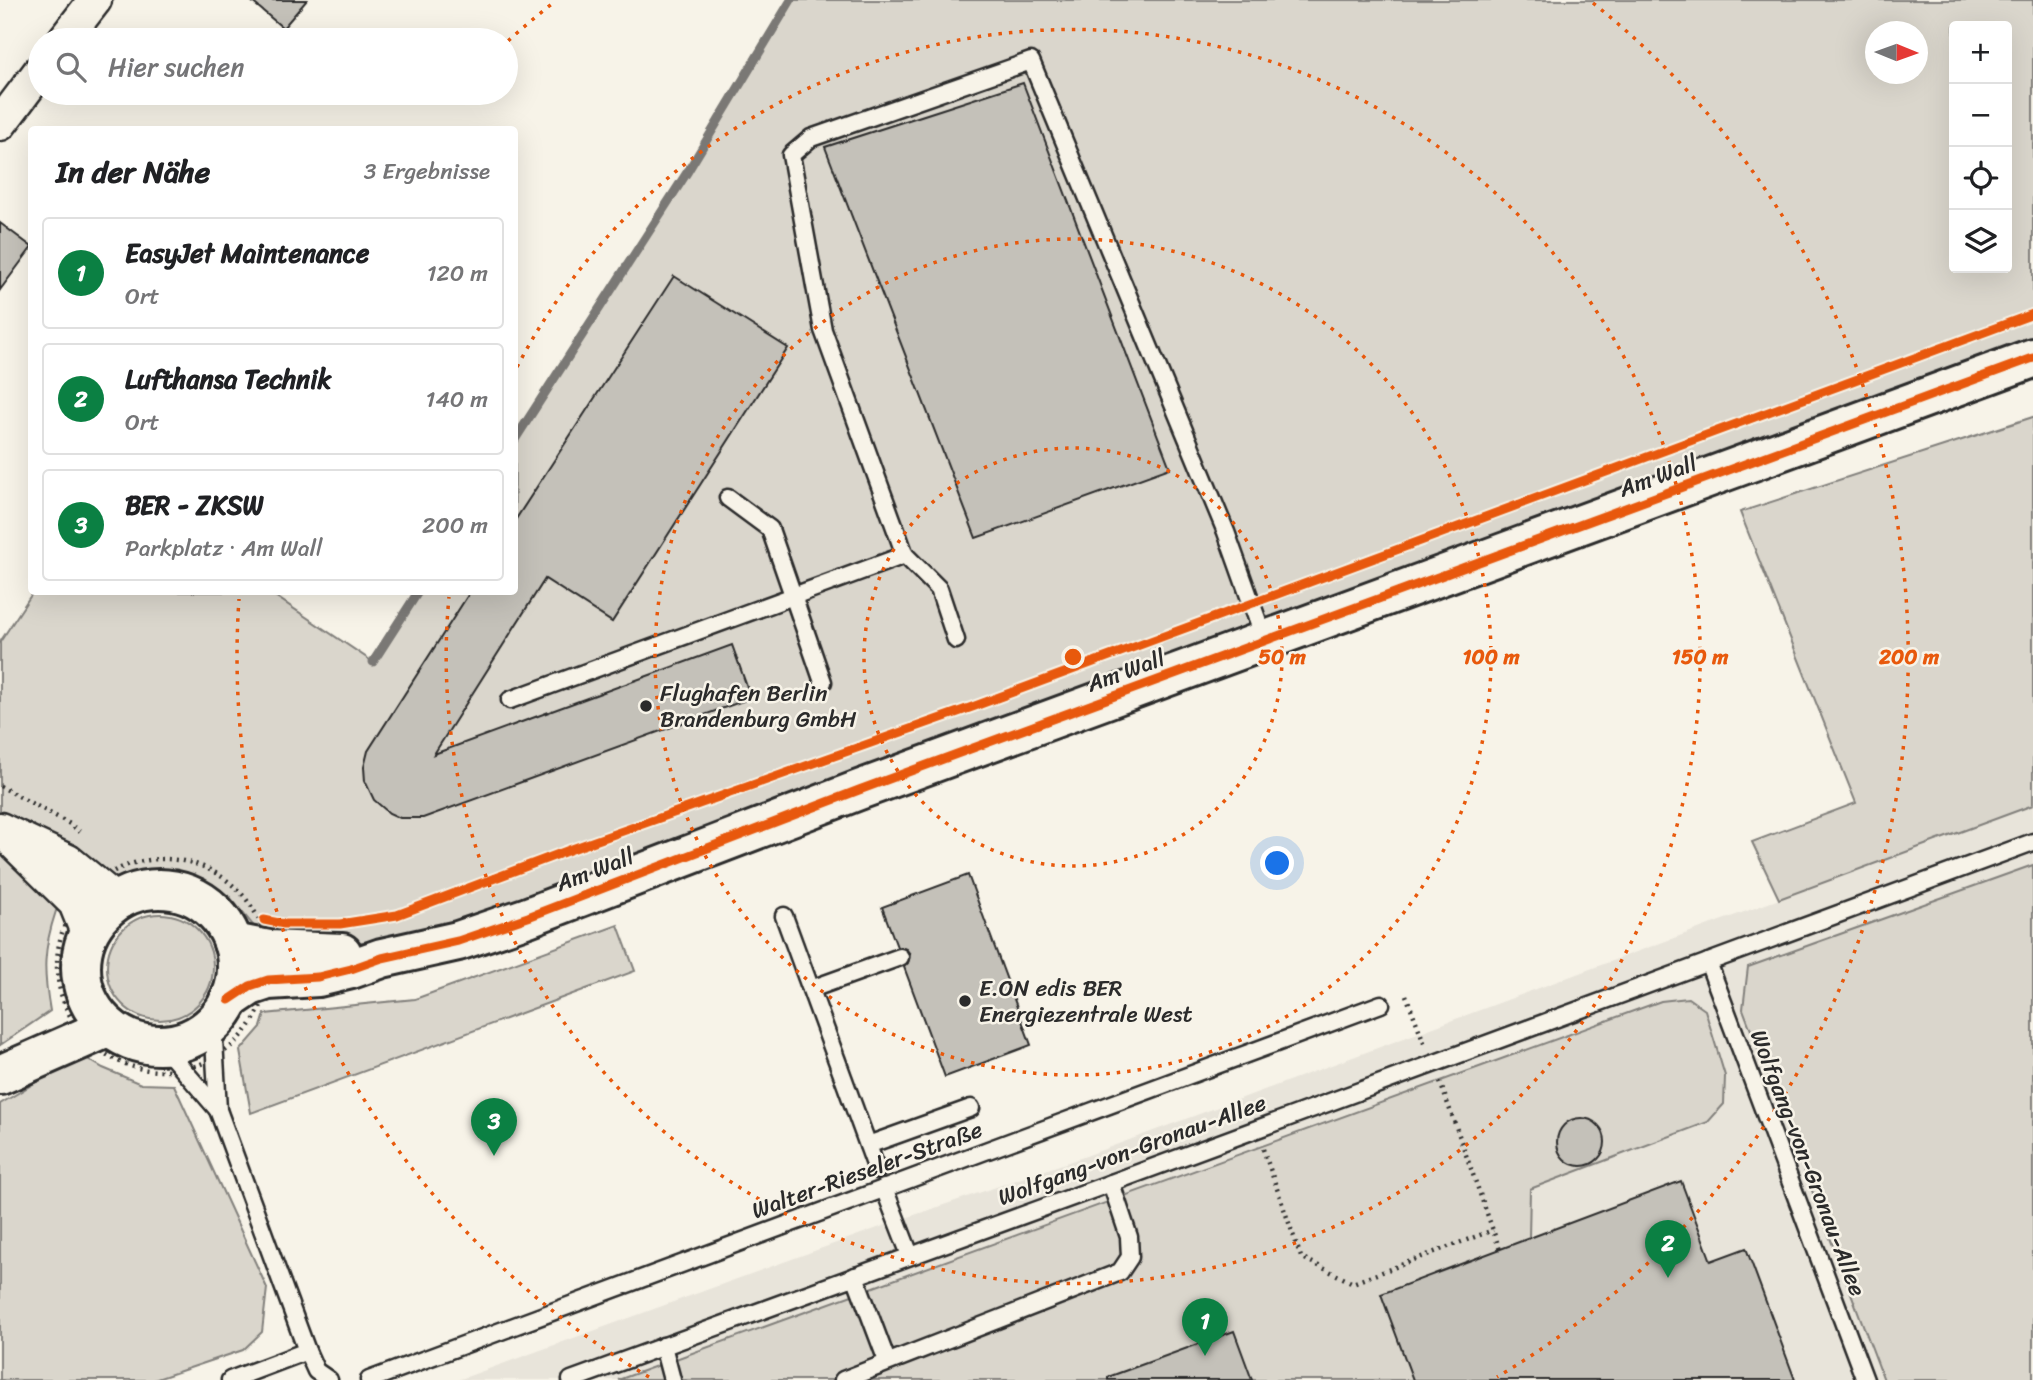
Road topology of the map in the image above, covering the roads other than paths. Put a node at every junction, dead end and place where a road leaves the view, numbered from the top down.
1 (95, 0) edge
2 (73, 28) edge
3 (28, 87) edge
4 (0, 124) edge
5 (2033, 358) edge
6 (728, 498) dead end
7 (905, 555) junction
8 (794, 596) junction
9 (956, 640) dead end
10 (1265, 641) junction
11 (823, 682) dead end
12 (510, 700) dead end
13 (1, 830) edge
14 (2033, 842) edge
15 (94, 905) junction
16 (784, 916) dead end
17 (256, 957) junction
18 (900, 957) dead end
19 (1708, 962) junction
20 (811, 989) junction
21 (1381, 1004) dead end
22 (88, 1020) junction
23 (219, 1027) junction
24 (172, 1057) junction
25 (0, 1074) edge
26 (971, 1108) dead end
27 (218, 1110) junction
28 (869, 1145) junction
29 (877, 1170) dead end
30 (1111, 1184) junction
31 (884, 1188) junction
32 (910, 1255) junction
33 (855, 1276) junction
34 (663, 1346) junction
35 (307, 1351) junction
36 (887, 1361) junction
37 (230, 1380) edge
38 (329, 1380) edge
39 (369, 1380) edge
40 (571, 1380) edge
41 (672, 1380) edge
42 (843, 1380) edge
43 (1865, 1380) edge

1 - 2 street
3 - 4 street
5 - 10 street, Am Wall
6 - 8 lane
7 - 8 lane
7 - 9 lane
7 - 10 lane
8 - 11 lane
8 - 12 lane
10 - 17 street, Am Wall
13 - 15 street
14 - 19 lane, Wolfgang-von-Gronau-Allee
15 - 17 street
15 - 22 street
16 - 20 lane
17 - 23 street, Am Wall
18 - 20 lane
19 - 30 lane, Wolfgang-von-Gronau-Allee
19 - 43 lane, Wolfgang-von-Gronau-Allee
20 - 28 lane
21 - 31 lane, Walter-Rieseler-Straße
22 - 24 street
22 - 25 street
23 - 24 street
23 - 27 lane
24 - 27 lane
26 - 28 lane
27 - 35 lane
28 - 29 lane
30 - 32 lane, Wolfgang-von-Gronau-Allee
30 - 36 lane
31 - 32 lane
31 - 39 lane, Walter-Rieseler-Straße
32 - 33 lane, Wolfgang-von-Gronau-Allee
33 - 34 lane, Wolfgang-von-Gronau-Allee
33 - 36 lane
34 - 40 lane, Wolfgang-von-Gronau-Allee
34 - 41 lane
35 - 37 lane
35 - 38 lane
36 - 42 lane

